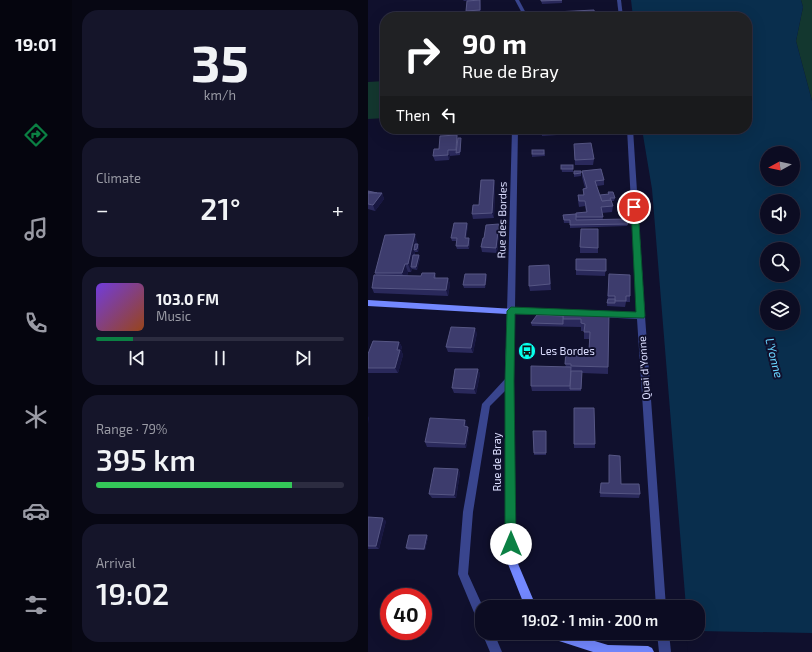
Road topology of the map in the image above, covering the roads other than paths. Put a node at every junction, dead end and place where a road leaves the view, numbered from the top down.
1 (517, 0) edge
2 (619, 0) edge
3 (523, 12) edge
4 (620, 12) edge
5 (515, 134) edge
6 (630, 134) edge
7 (368, 303) edge
8 (511, 311) junction
9 (640, 316) junction
10 (509, 381) junction
11 (528, 600) edge
12 (661, 600) edge
13 (475, 602) edge
14 (491, 640) edge
15 (573, 640) edge
16 (664, 640) edge
17 (608, 651) edge
18 (496, 652) edge
19 (648, 652) edge
20 (665, 652) edge

1 - 3 street
2 - 4 street
5 - 8 street, Rue des Bordes
6 - 9 street, Quai d'Yonne
7 - 8 street
8 - 9 street
8 - 10 street, Rue de Bray
9 - 12 street, Quai d'Yonne
10 - 11 street, Rue de Bray
10 - 13 street
14 - 18 street
15 - 17 street
16 - 20 street
17 - 19 street

